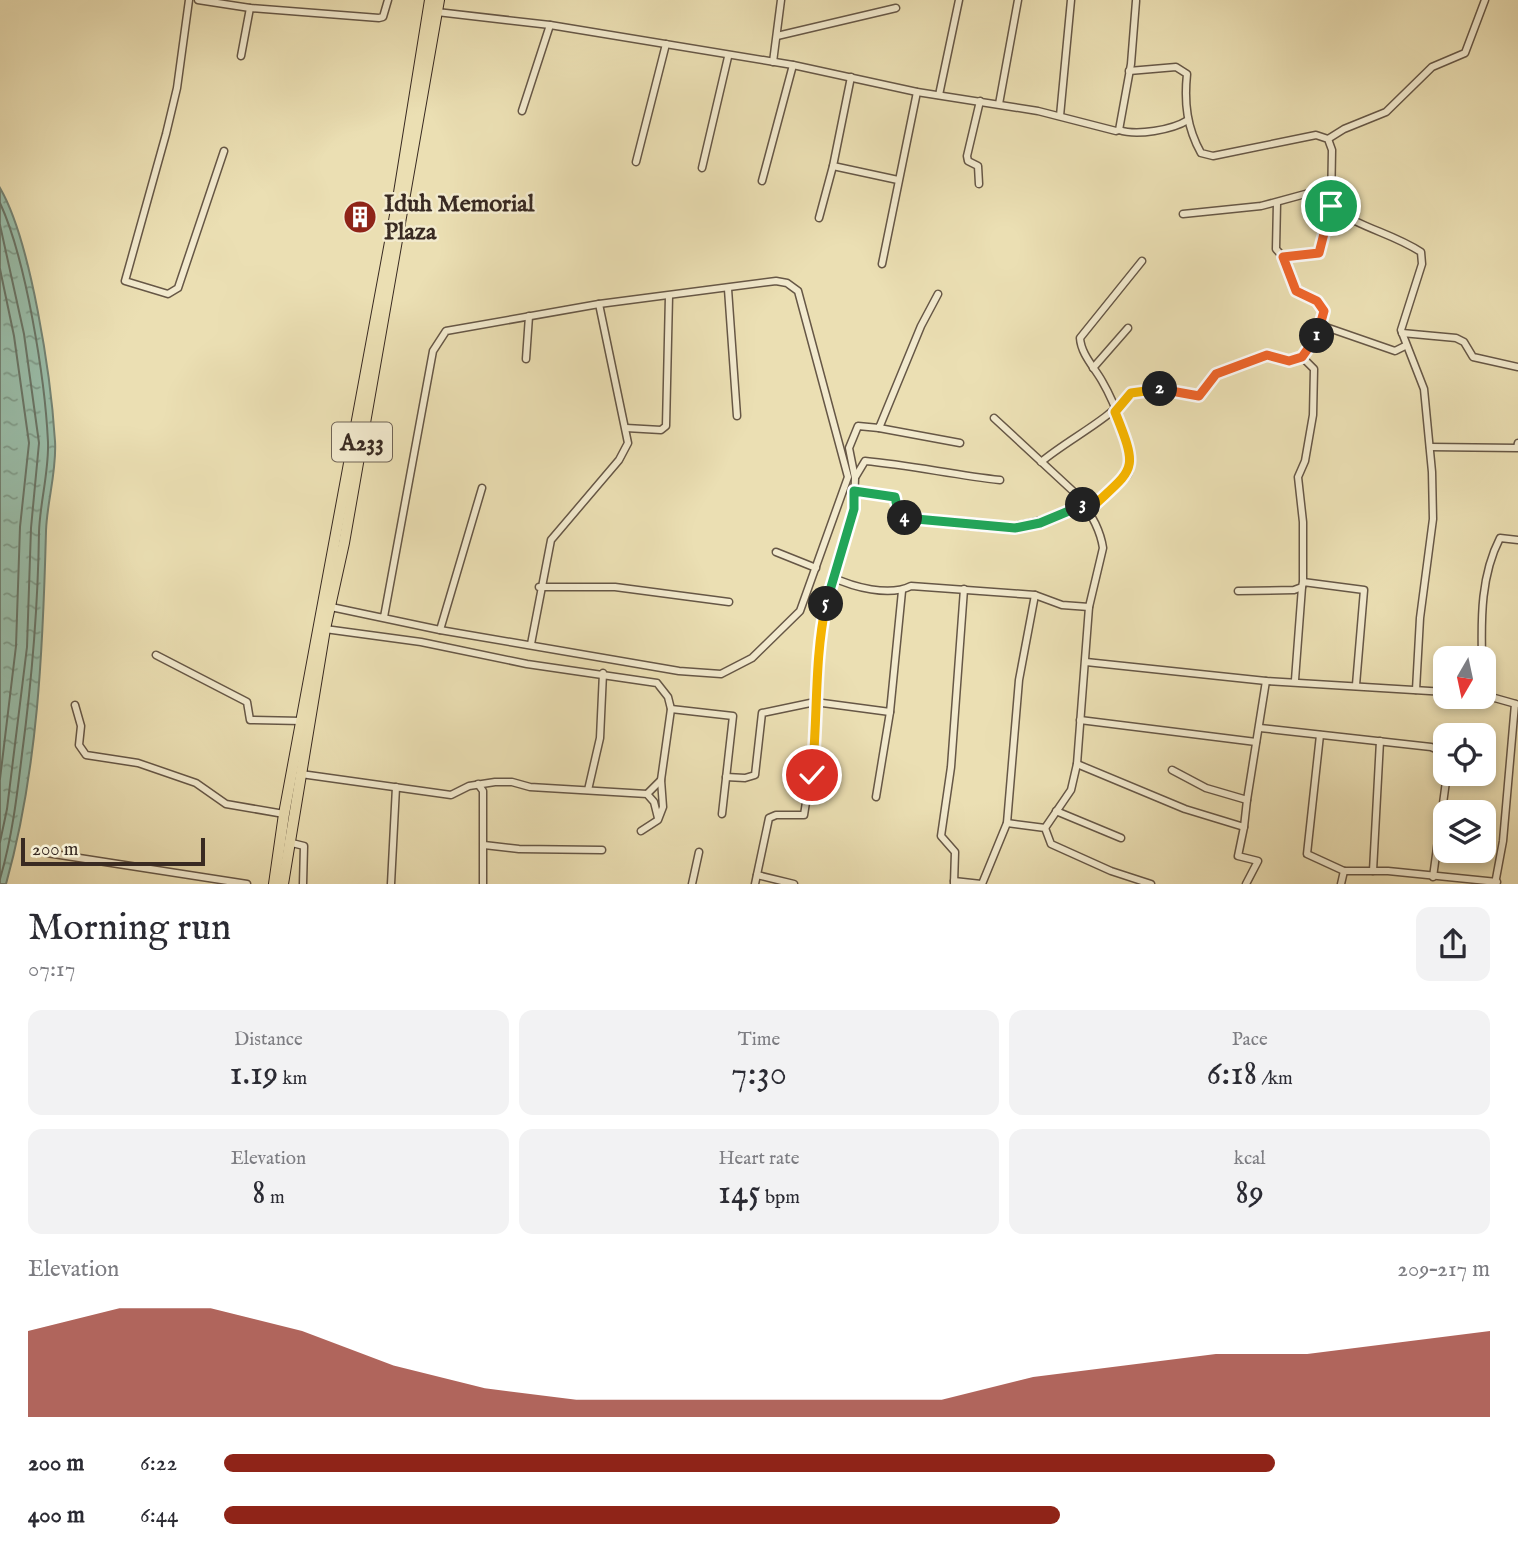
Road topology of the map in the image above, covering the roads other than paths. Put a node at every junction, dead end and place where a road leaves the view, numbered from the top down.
1 (189, 0) edge
2 (198, 0) edge
3 (314, 0) edge
4 (388, 0) edge
5 (430, 0) edge
6 (439, 0) edge
7 (781, 0) edge
8 (959, 0) edge
9 (1018, 0) edge
10 (1071, 0) edge
11 (1485, 0) edge
12 (1136, 1) edge
13 (250, 8) junction
14 (896, 8) dead end
15 (312, 11) junction
16 (437, 12) junction
17 (550, 24) junction
18 (778, 36) junction
19 (666, 44) junction
20 (241, 56) dead end
21 (728, 57) junction
22 (773, 62) junction
23 (793, 65) junction
24 (1129, 71) junction
25 (851, 77) junction
26 (917, 92) junction
27 (939, 95) junction
28 (980, 101) junction
29 (999, 104) junction
30 (522, 111) dead end
31 (1060, 116) junction
32 (1188, 120) junction
33 (1119, 130) junction
34 (1328, 139) junction
35 (225, 151) dead end
36 (636, 162) dead end
37 (834, 166) junction
38 (702, 168) dead end
39 (898, 180) junction
40 (762, 181) dead end
41 (979, 184) dead end
42 (1332, 191) junction
43 (1318, 192) junction
44 (1277, 203) junction
45 (1331, 204) junction
46 (1183, 215) dead end
47 (819, 218) dead end
48 (396, 233) junction
49 (1283, 257) junction
50 (1142, 261) dead end
51 (882, 264) dead end
52 (728, 289) junction
53 (938, 294) dead end
54 (669, 296) junction
55 (599, 304) junction
56 (529, 316) junction
57 (1320, 325) junction
58 (1128, 328) dead end
59 (1402, 333) junction
60 (1405, 346) junction
61 (1302, 357) junction
62 (526, 359) dead end
63 (1518, 367) edge
64 (1094, 368) junction
65 (1115, 412) junction
66 (737, 416) dead end
67 (994, 418) dead end
68 (626, 428) junction
69 (879, 428) junction
70 (960, 443) dead end
71 (1518, 443) edge
72 (1430, 447) junction
73 (1041, 462) junction
74 (855, 478) junction
75 (1000, 480) dead end
76 (482, 488) dead end
77 (854, 491) junction
78 (1080, 505) junction
79 (1088, 511) junction
80 (1518, 540) edge
81 (776, 552) dead end
82 (816, 568) junction
83 (832, 577) junction
84 (1303, 584) junction
85 (540, 587) junction
86 (964, 589) junction
87 (902, 590) junction
88 (1238, 591) dead end
89 (1035, 596) junction
90 (729, 602) dead end
91 (331, 607) junction
92 (1089, 607) junction
93 (384, 618) junction
94 (325, 629) junction
95 (440, 630) junction
96 (531, 644) junction
97 (1482, 646) edge
98 (156, 655) dead end
99 (1086, 662) junction
100 (603, 673) junction
101 (1295, 680) junction
102 (1266, 681) junction
103 (1356, 685) junction
104 (1416, 690) junction
105 (1433, 691) edge
106 (1496, 698) edge
107 (815, 702) junction
108 (1516, 704) edge
109 (75, 705) dead end
110 (671, 709) junction
111 (890, 712) junction
112 (1080, 720) junction
113 (302, 721) junction
114 (1260, 728) junction
115 (1320, 735) junction
116 (1380, 741) junction
117 (1256, 742) junction
118 (302, 747) junction
119 (1433, 750) edge
120 (1077, 764) junction
121 (1172, 770) dead end
122 (301, 774) junction
123 (726, 777) junction
124 (661, 780) junction
125 (478, 784) junction
126 (1445, 786) edge
127 (397, 787) junction
128 (588, 790) junction
129 (647, 794) junction
130 (876, 797) dead end
131 (1247, 800) junction
132 (1056, 811) junction
133 (284, 814) junction
134 (722, 814) dead end
135 (658, 820) junction
136 (1007, 823) junction
137 (1244, 827) junction
138 (1045, 828) junction
139 (641, 831) dead end
140 (1121, 838) dead end
141 (288, 842) junction
142 (484, 845) junction
143 (603, 850) dead end
144 (699, 852) dead end
145 (47, 853) dead end
146 (1373, 870) junction
147 (1345, 872) junction
148 (757, 875) junction
149 (1433, 877) junction
150 (954, 882) edge
151 (1496, 883) edge
152 (247, 884) edge
153 (274, 884) edge
154 (283, 884) edge
155 (303, 884) edge
156 (391, 884) edge
157 (483, 884) edge
158 (692, 884) edge
159 (755, 884) edge
160 (793, 884) edge
161 (982, 884) edge
162 (1151, 884) edge
163 (1246, 884) edge
164 (1341, 884) edge

1 - 35 street
2 - 13 street
3 - 15 street
4 - 15 street
5 - 48 highway, A233
6 - 16 highway, A233
7 - 18 street
8 - 27 street
9 - 29 street
10 - 31 street
11 - 34 street
12 - 24 street
13 - 15 street
13 - 20 street
14 - 18 street
16 - 17 street
16 - 48 highway, A233
17 - 19 street
17 - 30 street
18 - 22 street
19 - 21 street
19 - 36 street
21 - 22 street
21 - 38 street
22 - 23 street
23 - 25 street
23 - 40 street
24 - 32 street
24 - 33 street
25 - 26 street
25 - 37 street
26 - 27 street
26 - 39 street
27 - 28 street
28 - 29 street
28 - 41 street
29 - 31 street
31 - 33 street
32 - 33 street
32 - 34 street
34 - 42 street
37 - 39 street
37 - 47 street
39 - 51 street
42 - 43 street
42 - 45 street
43 - 44 street
43 - 45 street
44 - 46 street
44 - 49 street
45 - 49 street
45 - 59 street
48 - 91 highway, A233
48 - 113 highway, A233
49 - 57 street
50 - 64 street
52 - 54 street
52 - 66 street
52 - 82 street
53 - 69 street
54 - 55 street
54 - 68 street
55 - 56 street
55 - 68 street
56 - 62 street
56 - 93 street
57 - 60 street
57 - 61 street
58 - 64 street
59 - 60 street
59 - 63 street
60 - 72 street
61 - 65 street
61 - 84 street
64 - 65 street
65 - 73 street
65 - 79 street
67 - 73 street
68 - 85 street
69 - 70 street
69 - 74 street
71 - 72 street
72 - 104 street
73 - 78 street
74 - 75 street
74 - 77 street
76 - 95 street
77 - 78 street
77 - 83 street
78 - 79 street
79 - 92 street
80 - 97 street
81 - 82 street
82 - 96 street
83 - 87 street
83 - 107 street
84 - 88 street
84 - 101 street
84 - 103 street
85 - 90 street
85 - 96 street
86 - 87 street
86 - 89 street
86 - 150 street
87 - 111 street
89 - 92 street
89 - 136 street
91 - 93 street
91 - 94 highway, A233
92 - 99 street
93 - 95 street
94 - 100 street
94 - 118 highway, A233
95 - 96 street
98 - 113 street
99 - 102 street
99 - 112 street
100 - 110 street
100 - 128 street
101 - 102 street
101 - 103 street
102 - 114 street
103 - 104 street
104 - 105 street
106 - 108 street
107 - 111 street
107 - 123 street
107 - 148 street
108 - 151 street
109 - 133 street
110 - 123 street
110 - 124 street
111 - 130 street
112 - 117 street
112 - 120 street
113 - 118 highway, A233
114 - 115 street
114 - 117 street
115 - 116 street
115 - 147 street
116 - 119 street
116 - 146 street
117 - 131 street
118 - 122 highway, A233
118 - 133 highway, A233
120 - 132 street
120 - 137 street
121 - 131 street
122 - 127 street
122 - 141 highway, A233
123 - 134 street
124 - 129 street
124 - 135 street
125 - 127 street
125 - 128 street
125 - 142 street
126 - 149 street
127 - 156 street
128 - 129 street
129 - 135 street
131 - 137 street
132 - 138 street
132 - 140 street
133 - 153 highway, A233
135 - 139 street
136 - 138 street
136 - 161 street
137 - 163 street
138 - 162 street
141 - 154 highway, A233
141 - 155 street
142 - 143 street
142 - 157 street
144 - 158 street
145 - 152 street
146 - 147 street
146 - 149 street
147 - 164 street
148 - 159 street
148 - 160 street
149 - 151 street
150 - 161 street

